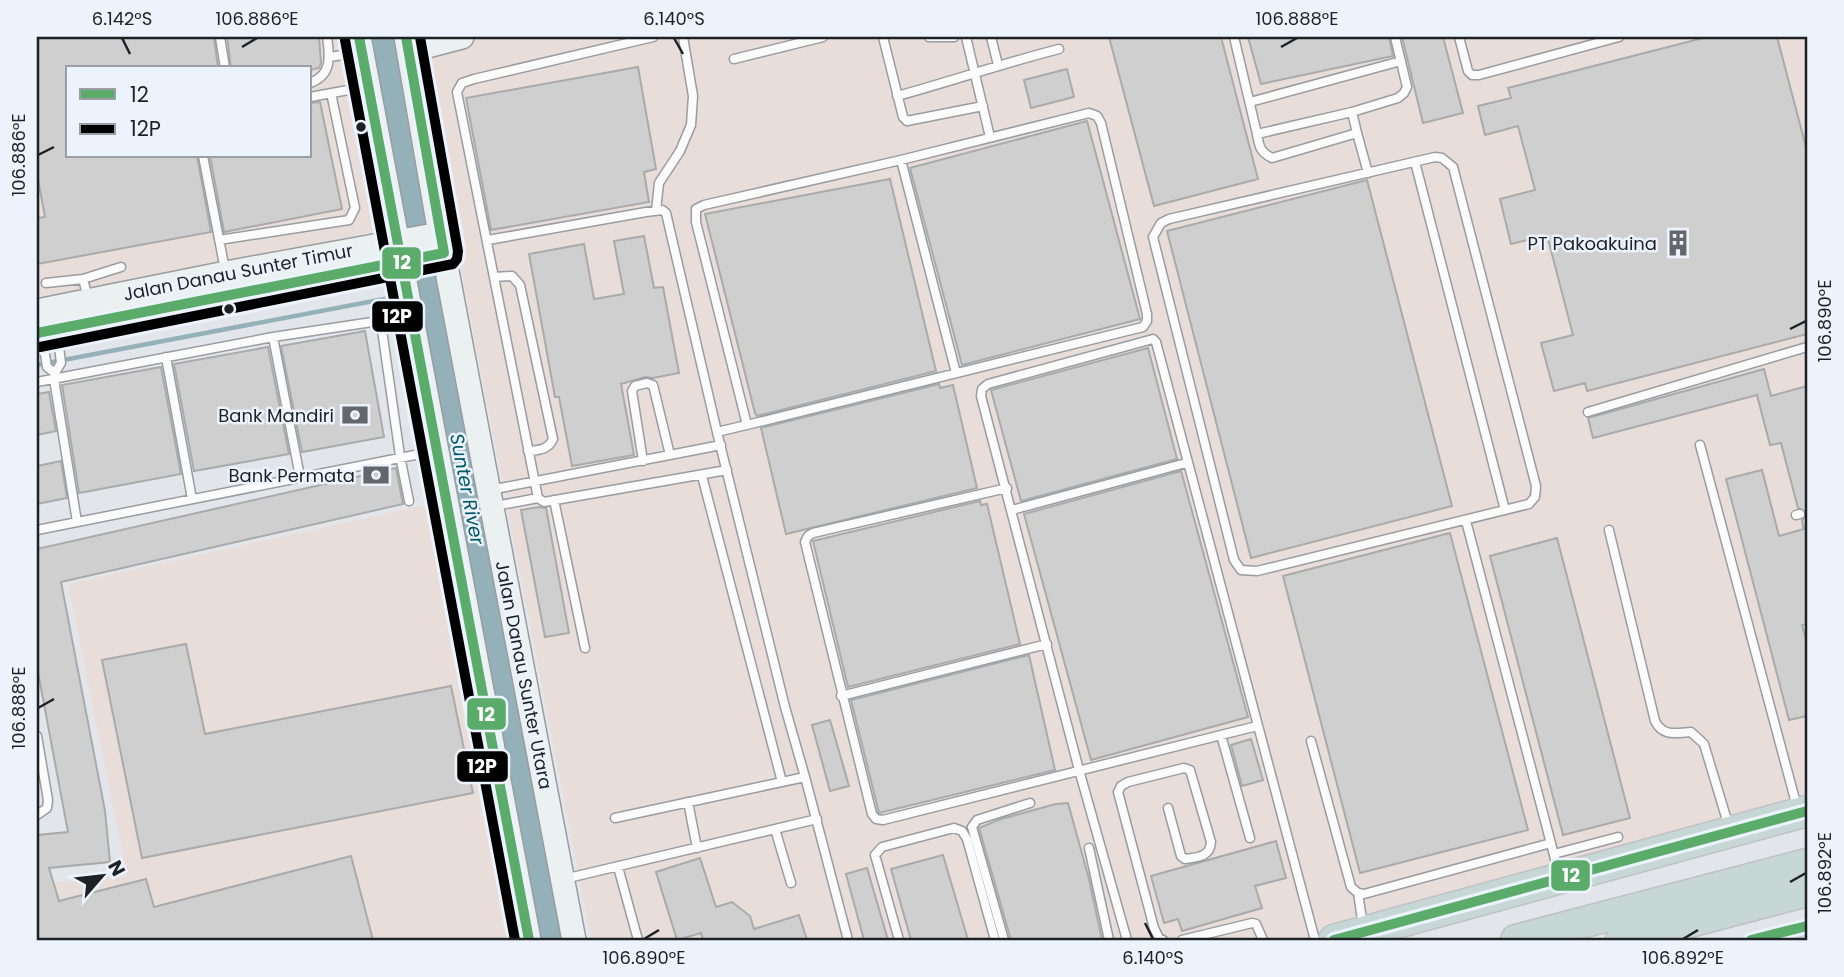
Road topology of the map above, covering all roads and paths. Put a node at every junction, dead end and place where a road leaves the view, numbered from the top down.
1 (220, 37) edge
2 (327, 37) edge
3 (462, 37) edge
4 (653, 37) edge
5 (683, 37) edge
6 (823, 37) edge
7 (883, 37) edge
8 (929, 37) edge
9 (954, 37) edge
10 (966, 37) edge
11 (991, 37) edge
12 (1234, 37) edge
13 (1395, 37) edge
14 (1459, 37) edge
15 (1619, 37) edge
16 (360, 44) edge
17 (408, 44) edge
18 (1059, 49) dead end
19 (330, 57) junction
20 (734, 59) dead end
21 (1401, 61) junction
22 (998, 65) junction
23 (225, 66) edge
24 (975, 74) junction
25 (312, 82) edge
26 (369, 87) junction
27 (331, 93) junction
28 (897, 96) junction
29 (312, 97) edge
30 (1250, 102) junction
31 (983, 106) junction
32 (1352, 112) junction
33 (1357, 133) junction
34 (1257, 134) junction
35 (990, 137) junction
36 (203, 158) edge
37 (901, 160) junction
38 (1415, 162) junction
39 (1368, 173) junction
40 (656, 211) junction
41 (219, 240) junction
42 (488, 240) junction
43 (421, 248) junction
44 (121, 267) dead end
45 (226, 273) junction
46 (494, 277) junction
47 (46, 283) dead end
48 (85, 290) junction
49 (46, 333) edge
50 (273, 337) junction
51 (1807, 348) edge
52 (166, 357) junction
53 (956, 373) junction
54 (54, 376) junction
55 (37, 382) edge
56 (1588, 412) dead end
57 (747, 425) junction
58 (717, 432) junction
59 (721, 445) junction
60 (1700, 445) dead end
61 (436, 451) junction
62 (528, 451) junction
63 (400, 456) junction
64 (670, 456) junction
65 (643, 461) junction
66 (1186, 463) junction
67 (727, 470) junction
68 (702, 476) junction
69 (300, 477) junction
70 (535, 482) junction
71 (1007, 488) junction
72 (490, 498) junction
73 (538, 498) junction
74 (192, 499) junction
75 (554, 500) junction
76 (409, 501) dead end
77 (1012, 510) junction
78 (1505, 510) junction
79 (1466, 521) junction
80 (77, 522) junction
81 (37, 530) edge
82 (1609, 530) dead end
83 (1046, 643) junction
84 (585, 648) dead end
85 (841, 696) junction
86 (1256, 726) junction
87 (1221, 735) junction
88 (37, 736) edge
89 (1311, 741) dead end
90 (1079, 770) junction
91 (805, 776) junction
92 (782, 782) junction
93 (688, 802) junction
94 (1030, 803) dead end
95 (1168, 808) dead end
96 (37, 815) edge
97 (615, 818) dead end
98 (817, 819) junction
99 (1804, 819) edge
100 (775, 830) junction
101 (1730, 832) junction
102 (1618, 837) dead end
103 (1250, 838) dead end
104 (1551, 844) junction
105 (697, 848) junction
106 (1089, 848) dead end
107 (1807, 864) edge
108 (1557, 866) junction
109 (618, 867) junction
110 (562, 879) junction
111 (790, 883) dead end
112 (1807, 891) edge
113 (1358, 893) junction
114 (1807, 909) edge
115 (1807, 926) edge
116 (1365, 932) junction
117 (1807, 935) edge
118 (529, 940) edge
119 (574, 940) edge
120 (638, 940) edge
121 (848, 940) edge
122 (899, 940) edge
123 (995, 940) edge
124 (1004, 940) edge
125 (1110, 940) edge
126 (1127, 940) edge
127 (1163, 940) edge
128 (1182, 940) edge
129 (1263, 940) edge
130 (1315, 940) edge
131 (1334, 940) edge
132 (1399, 940) edge
133 (1516, 940) edge
134 (1621, 940) edge
135 (1693, 940) edge
136 (1751, 940) edge
137 (1787, 940) edge

1 - 23 lane
2 - 19 lane
3 - 17 main road
4 - 42 lane
5 - 40 lane
6 - 20 lane
7 - 28 lane
8 - 9 lane
10 - 24 lane
11 - 22 lane
12 - 30 lane
13 - 21 lane
14 - 15 lane
16 - 19 lane
16 - 26 main road, Jalan Danau Sunter Utara
17 - 43 main road, Jalan Danau Sunter Utara
18 - 22 lane
19 - 25 lane
21 - 30 lane
21 - 32 lane
22 - 24 lane
24 - 28 lane
24 - 31 lane
26 - 27 lane
26 - 43 main road, Jalan Danau Sunter Utara
27 - 29 lane
27 - 41 lane
28 - 31 lane
30 - 34 lane
31 - 35 lane
32 - 33 lane
32 - 34 lane
33 - 34 lane
33 - 39 lane
35 - 37 lane
35 - 53 lane
36 - 41 lane
37 - 53 lane
37 - 57 lane
38 - 39 lane
38 - 78 lane
38 - 78 lane
39 - 79 lane
40 - 42 lane
40 - 58 lane
41 - 45 lane
42 - 46 lane
43 - 45 main road, Jalan Danau Sunter Timur
43 - 49 main road, Jalan Danau Sunter Timur
43 - 61 main road, Jalan Danau Sunter Utara
43 - 72 main road, Jalan Danau Sunter Utara
44 - 48 lane
45 - 48 main road, Jalan Danau Sunter Timur
46 - 62 lane
46 - 62 lane
47 - 48 lane
48 - 49 main road, Jalan Danau Sunter Timur
49 - 54 lane
49 - 54 lane
50 - 52 lane
50 - 63 lane
50 - 69 lane
51 - 56 lane
52 - 54 lane
52 - 74 lane
53 - 57 lane
54 - 55 lane
54 - 80 lane
57 - 58 lane
58 - 59 lane
59 - 64 lane
59 - 67 lane
60 - 99 lane
61 - 63 lane
61 - 118 main road, Jalan Danau Sunter Utara
62 - 70 lane
63 - 69 lane
63 - 76 lane
64 - 65 lane
64 - 65 lane
65 - 70 lane
66 - 71 lane
66 - 77 lane
66 - 86 lane
67 - 68 lane
67 - 91 lane
68 - 75 lane
68 - 92 lane
69 - 74 lane
70 - 72 lane
70 - 73 lane
71 - 77 lane
71 - 85 lane
72 - 73 lane
72 - 110 main road, Jalan Danau Sunter Utara
73 - 75 lane
74 - 80 lane
75 - 84 lane
77 - 83 lane
78 - 79 lane
79 - 104 lane
80 - 81 lane
82 - 101 lane
83 - 85 lane
83 - 90 lane
85 - 90 lane
86 - 87 lane
86 - 130 lane
87 - 90 lane
87 - 103 lane
88 - 96 lane
89 - 113 lane
90 - 126 lane
91 - 92 lane
91 - 98 lane
92 - 93 lane
93 - 97 lane
93 - 105 lane
94 - 124 lane
95 - 127 lane
98 - 100 lane
98 - 121 lane
99 - 101 highway
99 - 132 highway
100 - 105 lane
100 - 111 lane
101 - 108 highway
102 - 108 lane
104 - 108 lane
104 - 113 lane
105 - 109 lane
106 - 125 lane
107 - 133 highway
108 - 116 highway
109 - 110 lane
109 - 120 lane
110 - 119 main road, Jalan Danau Sunter Utara
112 - 134 highway
113 - 116 lane
114 - 135 highway
115 - 136 lane
116 - 131 highway
117 - 137 highway
122 - 123 lane
128 - 129 lane

